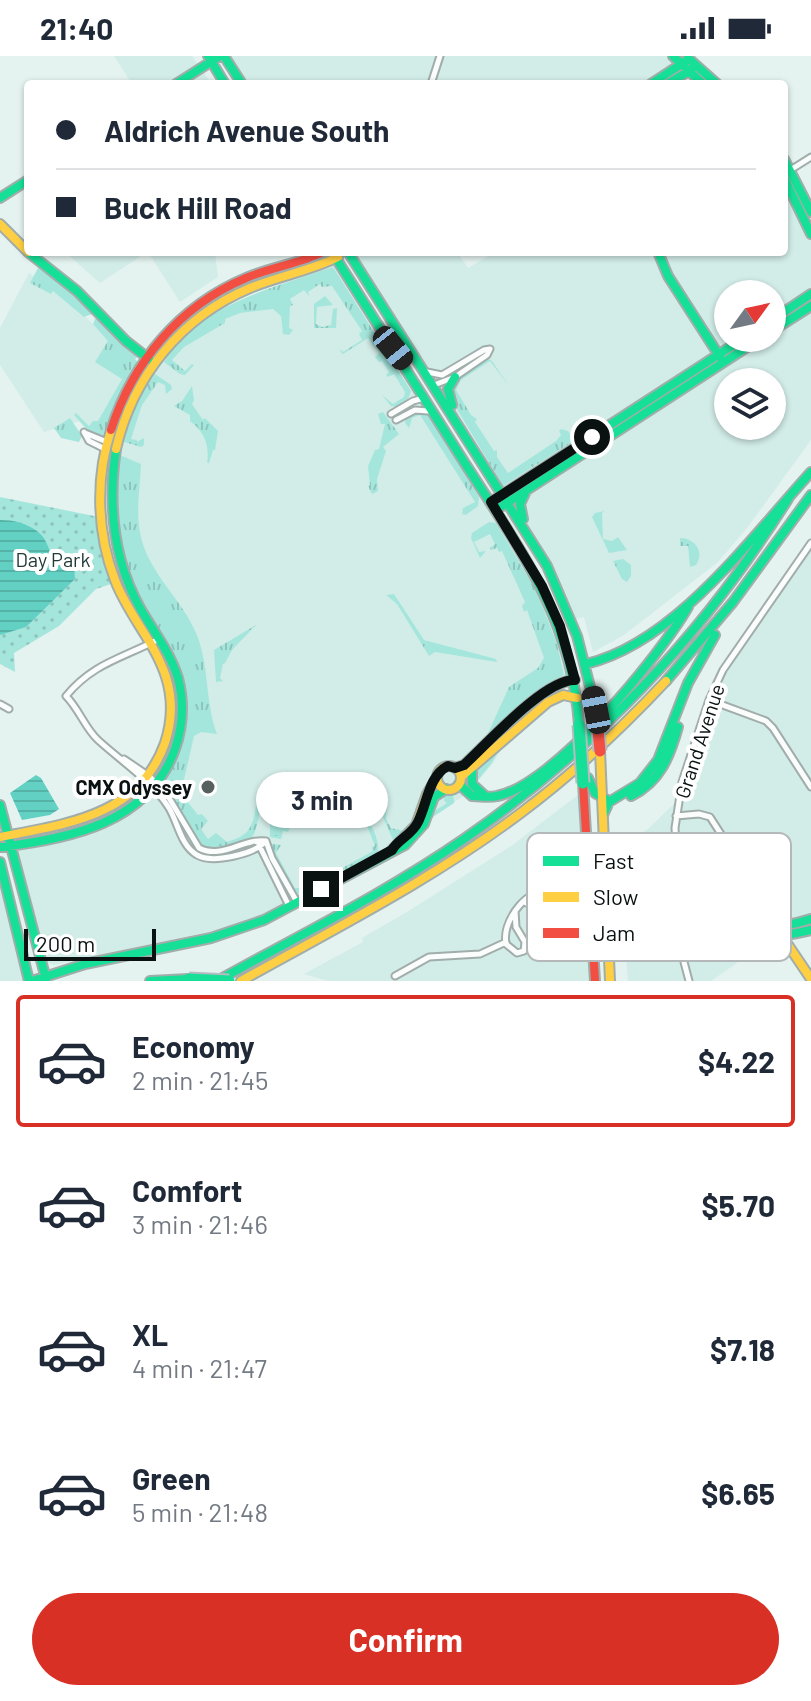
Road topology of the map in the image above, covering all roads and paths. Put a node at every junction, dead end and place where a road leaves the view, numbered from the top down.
1 (440, 56) edge
2 (216, 57) edge
3 (686, 62) edge
4 (182, 80) edge
5 (224, 80) edge
6 (238, 80) edge
7 (432, 80) edge
8 (657, 80) edge
9 (671, 80) edge
10 (700, 80) edge
11 (711, 80) edge
12 (811, 157) edge
13 (788, 173) edge
14 (788, 177) edge
15 (788, 179) edge
16 (24, 183) edge
17 (0, 198) edge
18 (811, 212) edge
19 (0, 224) edge
20 (811, 234) edge
21 (24, 248) edge
22 (33, 256) edge
23 (311, 256) edge
24 (336, 256) edge
25 (341, 256) edge
26 (341, 256) edge
27 (660, 256) edge
28 (811, 294) edge
29 (811, 306) edge
30 (786, 311) edge
31 (786, 322) edge
32 (393, 348) junction
33 (729, 352) edge
34 (734, 352) edge
35 (721, 359) junction
36 (150, 360) junction
37 (424, 371) junction
38 (455, 377) junction
39 (433, 386) junction
40 (425, 398) junction
41 (391, 414) dead end
42 (435, 414) junction
43 (396, 420) dead end
44 (467, 438) junction
45 (811, 472) edge
46 (526, 491) junction
47 (811, 495) edge
48 (506, 499) junction
49 (788, 499) junction
50 (494, 506) junction
51 (811, 543) edge
52 (547, 566) junction
53 (754, 574) junction
54 (688, 607) junction
55 (154, 642) junction
56 (586, 664) junction
57 (590, 677) junction
58 (575, 680) junction
59 (577, 698) junction
60 (709, 700) junction
61 (0, 704) edge
62 (9, 709) dead end
63 (472, 766) junction
64 (458, 776) junction
65 (437, 777) junction
66 (585, 781) junction
67 (151, 783) junction
68 (811, 787) edge
69 (446, 789) junction
70 (485, 796) junction
71 (608, 799) junction
72 (0, 805) edge
73 (676, 816) junction
74 (587, 833) edge
75 (603, 833) edge
76 (677, 833) edge
77 (720, 833) edge
78 (258, 840) junction
79 (6, 841) edge
80 (266, 841) junction
81 (260, 848) junction
82 (392, 850) junction
83 (0, 862) edge
84 (527, 900) edge
85 (525, 903) joint
86 (293, 904) junction
87 (515, 911) junction
88 (811, 919) edge
89 (791, 929) edge
90 (811, 930) edge
91 (791, 933) edge
92 (506, 942) junction
93 (791, 949) edge
94 (593, 961) edge
95 (684, 961) edge
96 (395, 976) dead end
97 (46, 979) edge
98 (811, 979) edge
99 (30, 981) edge
100 (150, 981) edge
101 (217, 981) edge
102 (229, 981) edge
103 (241, 981) edge
104 (593, 981) edge
105 (689, 981) edge

1 - 7 street
2 - 4 main road
2 - 5 main road
2 - 6 main road
3 - 8 main road
3 - 9 main road
3 - 10 main road
3 - 11 main road
12 - 13 street
14 - 18 main road
15 - 20 main road
16 - 17 main road
19 - 21 main road
22 - 36 main road
23 - 36 main road
24 - 36 main road
25 - 32 main road
26 - 37 main road
27 - 35 main road
28 - 30 main road
29 - 31 main road
32 - 39 main road
32 - 40 main road
33 - 35 main road
34 - 35 main road
35 - 46 main road
35 - 48 main road
36 - 55 main road
36 - 55 main road
37 - 38 street
37 - 39 main road
38 - 39 street
38 - 44 main road
39 - 44 main road
40 - 41 street
40 - 42 main road
40 - 44 main road
42 - 43 street
42 - 50 main road
44 - 48 main road
45 - 49 main road
46 - 48 main road
46 - 52 main road
47 - 53 main road
48 - 50 main road
48 - 52 main road
49 - 54 main road
49 - 101 main road
50 - 58 main road
51 - 60 street, Grand Avenue
52 - 56 main road
53 - 71 main road
53 - 103 main road
54 - 56 main road
54 - 70 main road
55 - 67 main road
55 - 67 street
56 - 57 main road
57 - 58 main road
57 - 71 main road, bridge
58 - 59 main road
58 - 64 main road
59 - 63 main road
59 - 66 main road, bridge
60 - 68 street
60 - 73 street, Grand Avenue
61 - 62 street
63 - 64 main road
63 - 70 main road
64 - 65 main road
64 - 69 main road
64 - 70 main road
65 - 69 main road
65 - 82 main road
66 - 71 main road
66 - 74 main road
67 - 78 street
67 - 79 main road
67 - 81 street
69 - 82 main road
71 - 75 main road
72 - 79 main road
73 - 76 street, Grand Avenue
73 - 77 street
78 - 80 street
78 - 81 street
79 - 97 main road
80 - 81 street
80 - 86 street
81 - 86 street
82 - 86 main road
83 - 99 main road
84 - 85 street
85 - 87 street
86 - 97 main road
87 - 92 street
87 - 92 street
88 - 89 main road
90 - 91 main road
92 - 96 street
93 - 98 main road
94 - 104 main road
95 - 105 street, Grand Avenue
97 - 99 main road
100 - 102 main road, bridge

